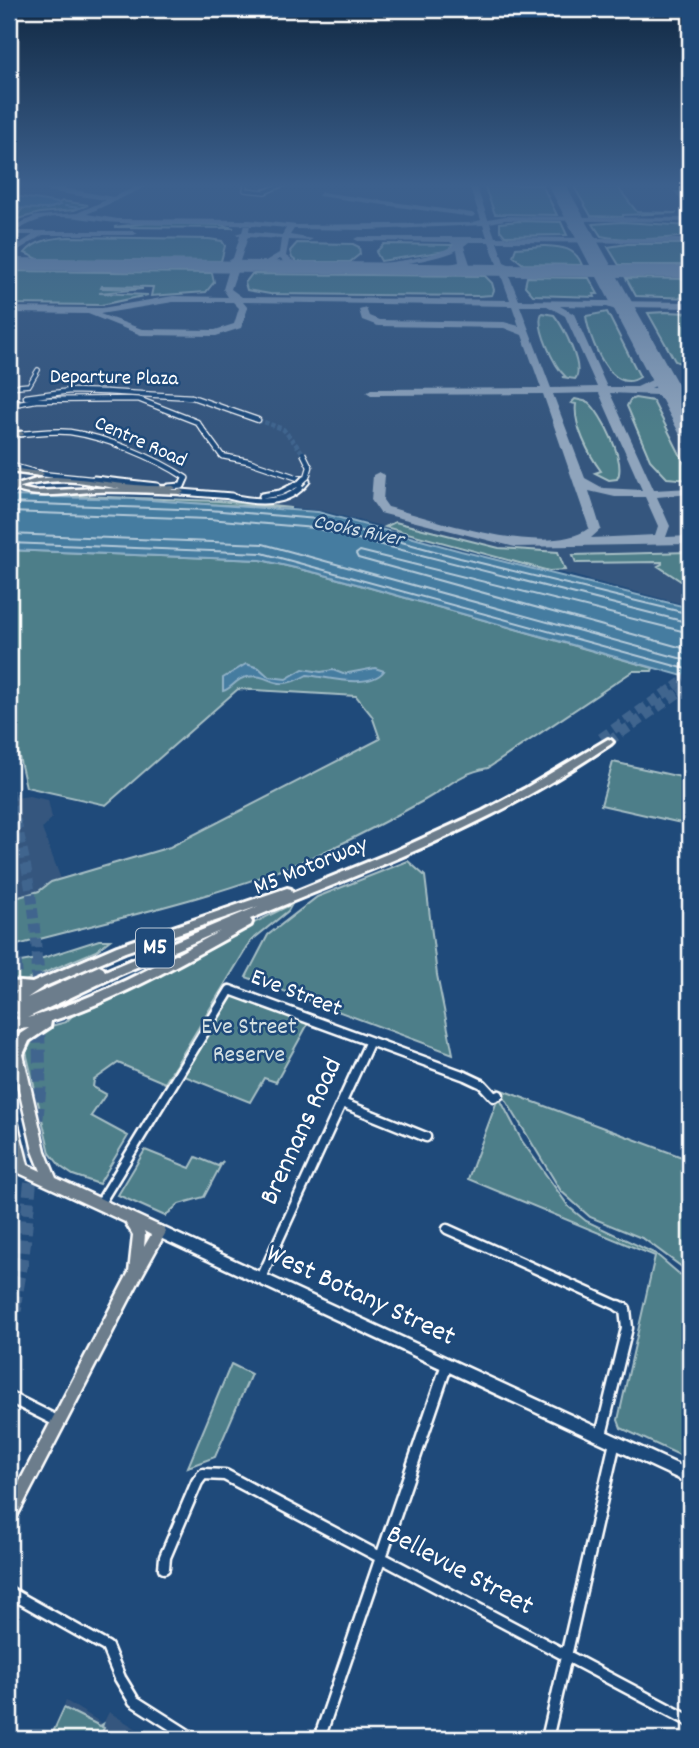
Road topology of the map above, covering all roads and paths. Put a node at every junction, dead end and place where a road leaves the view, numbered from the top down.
1 (38, 370) dead end
2 (9, 386) edge
3 (21, 402) joint
4 (9, 404) edge
5 (258, 419) tunnel mouth
6 (9, 434) edge
7 (21, 434) joint
8 (303, 453) dead end
9 (9, 468) edge
10 (41, 474) joint
11 (9, 485) edge
12 (176, 489) junction
13 (9, 491) edge
14 (228, 496) junction
15 (604, 740) tunnel mouth
16 (295, 893) junction
17 (39, 984) junction
18 (9, 986) edge
19 (16, 1009) edge
20 (66, 1010) junction
21 (9, 1024) edge
22 (369, 1043) junction
23 (13, 1045) edge
24 (499, 1095) dead end
25 (342, 1103) junction
26 (9, 1113) edge
27 (426, 1138) dead end
28 (12, 1139) edge
29 (9, 1162) edge
30 (23, 1169) junction
31 (51, 1181) junction
32 (100, 1203) junction
33 (127, 1216) junction
34 (447, 1229) dead end
35 (160, 1232) junction
36 (135, 1275) junction
37 (261, 1278) junction
38 (447, 1364) junction
39 (9, 1397) edge
40 (59, 1422) junction
41 (601, 1436) junction
42 (615, 1442) junction
43 (690, 1477) edge
44 (9, 1517) edge
45 (381, 1556) junction
46 (163, 1568) dead end
47 (9, 1592) edge
48 (567, 1656) junction
49 (690, 1721) edge
50 (194, 1739) edge
51 (318, 1739) edge
52 (547, 1739) edge

1 - 2 street
3 - 4 main road
3 - 14 street
4 - 5 street, Departure Plaza, bridge
6 - 7 main road
7 - 12 street, Centre Road
8 - 14 street, bridge
9 - 10 main road
10 - 12 street
11 - 12 main road
12 - 13 main road, bridge
12 - 14 street
15 - 16 highway, M5 Motorway / M5
16 - 17 highway
16 - 19 highway, M5 Motorway / M5
16 - 20 highway
17 - 18 highway
17 - 19 highway
20 - 21 highway
20 - 23 highway
21 - 23 main road
22 - 24 street, Eve Street
22 - 25 street, Brennans Road
22 - 32 street, Eve Street
23 - 31 main road
25 - 27 street
25 - 37 street, Brennans Road
26 - 28 main road
28 - 30 main road
29 - 30 main road, West Botany Street
30 - 31 main road, West Botany Street
31 - 32 main road, West Botany Street
32 - 33 main road, West Botany Street
33 - 35 main road, West Botany Street
33 - 36 main road
34 - 41 street
35 - 36 main road
35 - 37 main road, West Botany Street
36 - 40 main road
37 - 38 main road, West Botany Street
38 - 41 main road, West Botany Street
38 - 45 street
39 - 40 street
40 - 44 main road
41 - 42 main road, West Botany Street
42 - 43 main road, West Botany Street
42 - 48 street
45 - 46 street, Bellevue Street
45 - 48 street, Bellevue Street
45 - 51 street
47 - 50 street
48 - 49 street, Bellevue Street
48 - 52 street

